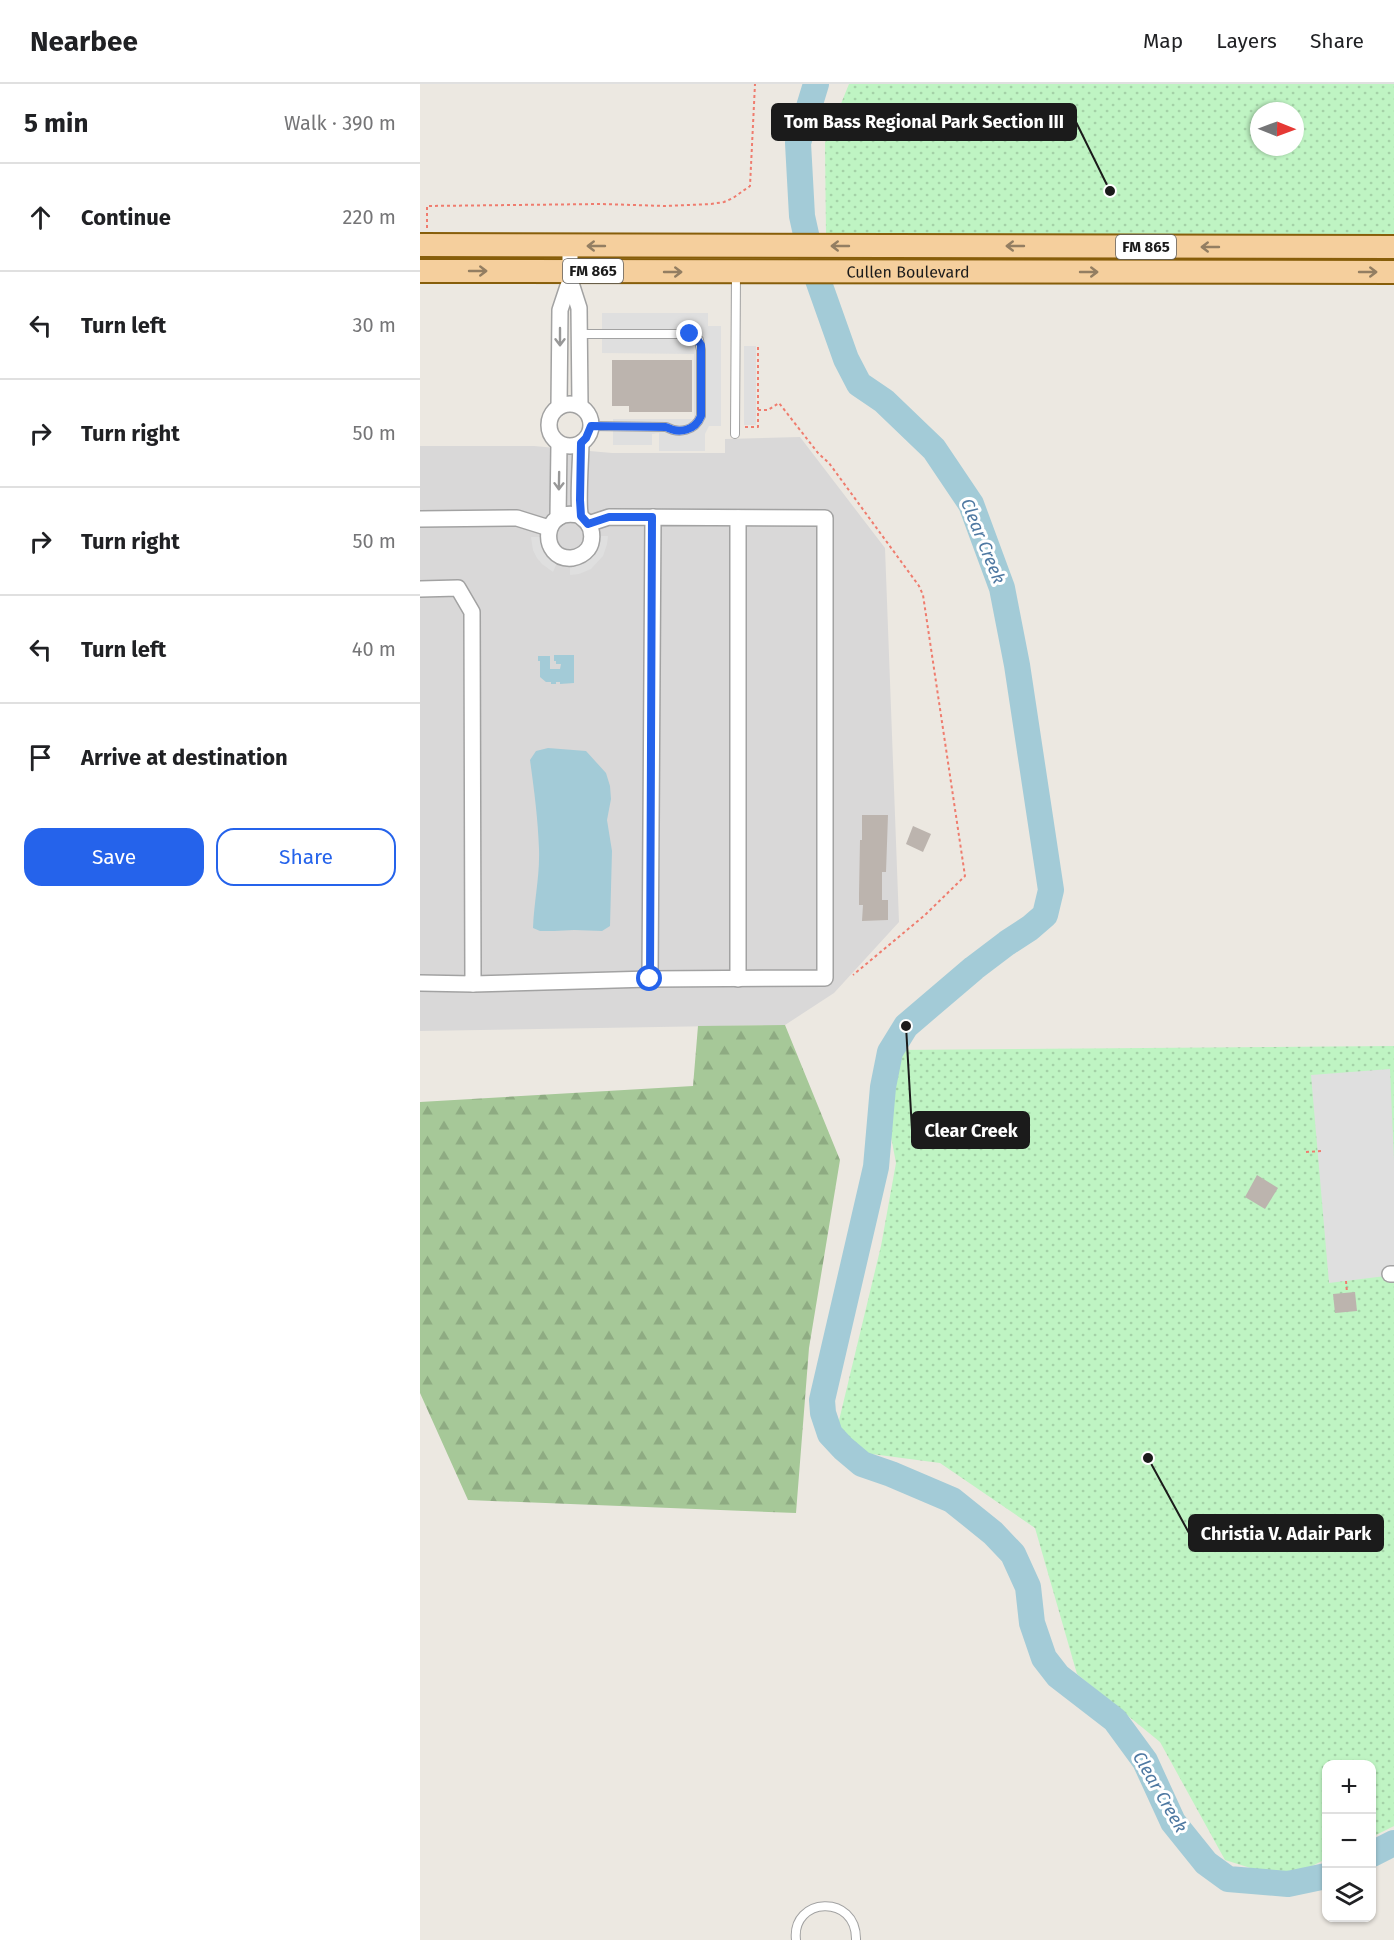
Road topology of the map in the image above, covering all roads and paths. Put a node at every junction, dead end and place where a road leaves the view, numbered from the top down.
1 (755, 84) edge
2 (423, 245) edge
3 (570, 246) junction
4 (1394, 247) edge
5 (1394, 252) edge
6 (420, 271) edge
7 (736, 272) junction
8 (1236, 272) junction
9 (1394, 272) edge
10 (570, 276) junction
11 (581, 334) junction
12 (758, 346) dead end
13 (580, 406) junction
14 (559, 407) junction
15 (758, 410) junction
16 (591, 426) junction
17 (744, 427) dead end
18 (735, 434) dead end
19 (581, 443) junction
20 (560, 444) junction
21 (652, 517) junction
22 (738, 518) junction
23 (420, 519) edge
24 (584, 520) junction
25 (554, 523) junction
26 (420, 589) edge
27 (853, 975) dead end
28 (650, 979) junction
29 (738, 979) junction
30 (420, 983) edge
31 (473, 984) junction
32 (1322, 1151) dead end
33 (1306, 1152) dead end
34 (1346, 1281) dead end
35 (1347, 1293) dead end
36 (794, 1939) edge
37 (856, 1940) edge

1 - 2 path
2 - 3 main road, Cullen Boulevard / FM 865
4 -> 3 main road, Cullen Boulevard / FM 865
3 - 10 street
5 - 8 main road
6 -> 10 main road, Cullen Boulevard / FM 865
7 -> 8 main road, Cullen Boulevard / FM 865
10 -> 7 main road, Cullen Boulevard / FM 865
7 - 18 lane
8 -> 9 main road, Cullen Boulevard / FM 865
10 - 11 street
10 -> 14 street
11 - 13 street
11 - 16 lane
12 - 15 path
13 - 14 street
13 - 16 street
14 - 20 street
15 - 17 path
15 - 27 path
16 - 19 street
19 - 20 street
19 - 24 street
20 -> 25 street
21 - 22 street
21 - 24 street
21 - 28 street
22 - 29 street
22 - 29 street
23 - 25 street
24 - 25 street
24 - 25 street
26 - 31 street
28 - 29 street
28 - 31 street
30 - 31 street
32 - 33 path
34 - 35 path
36 - 37 lane

